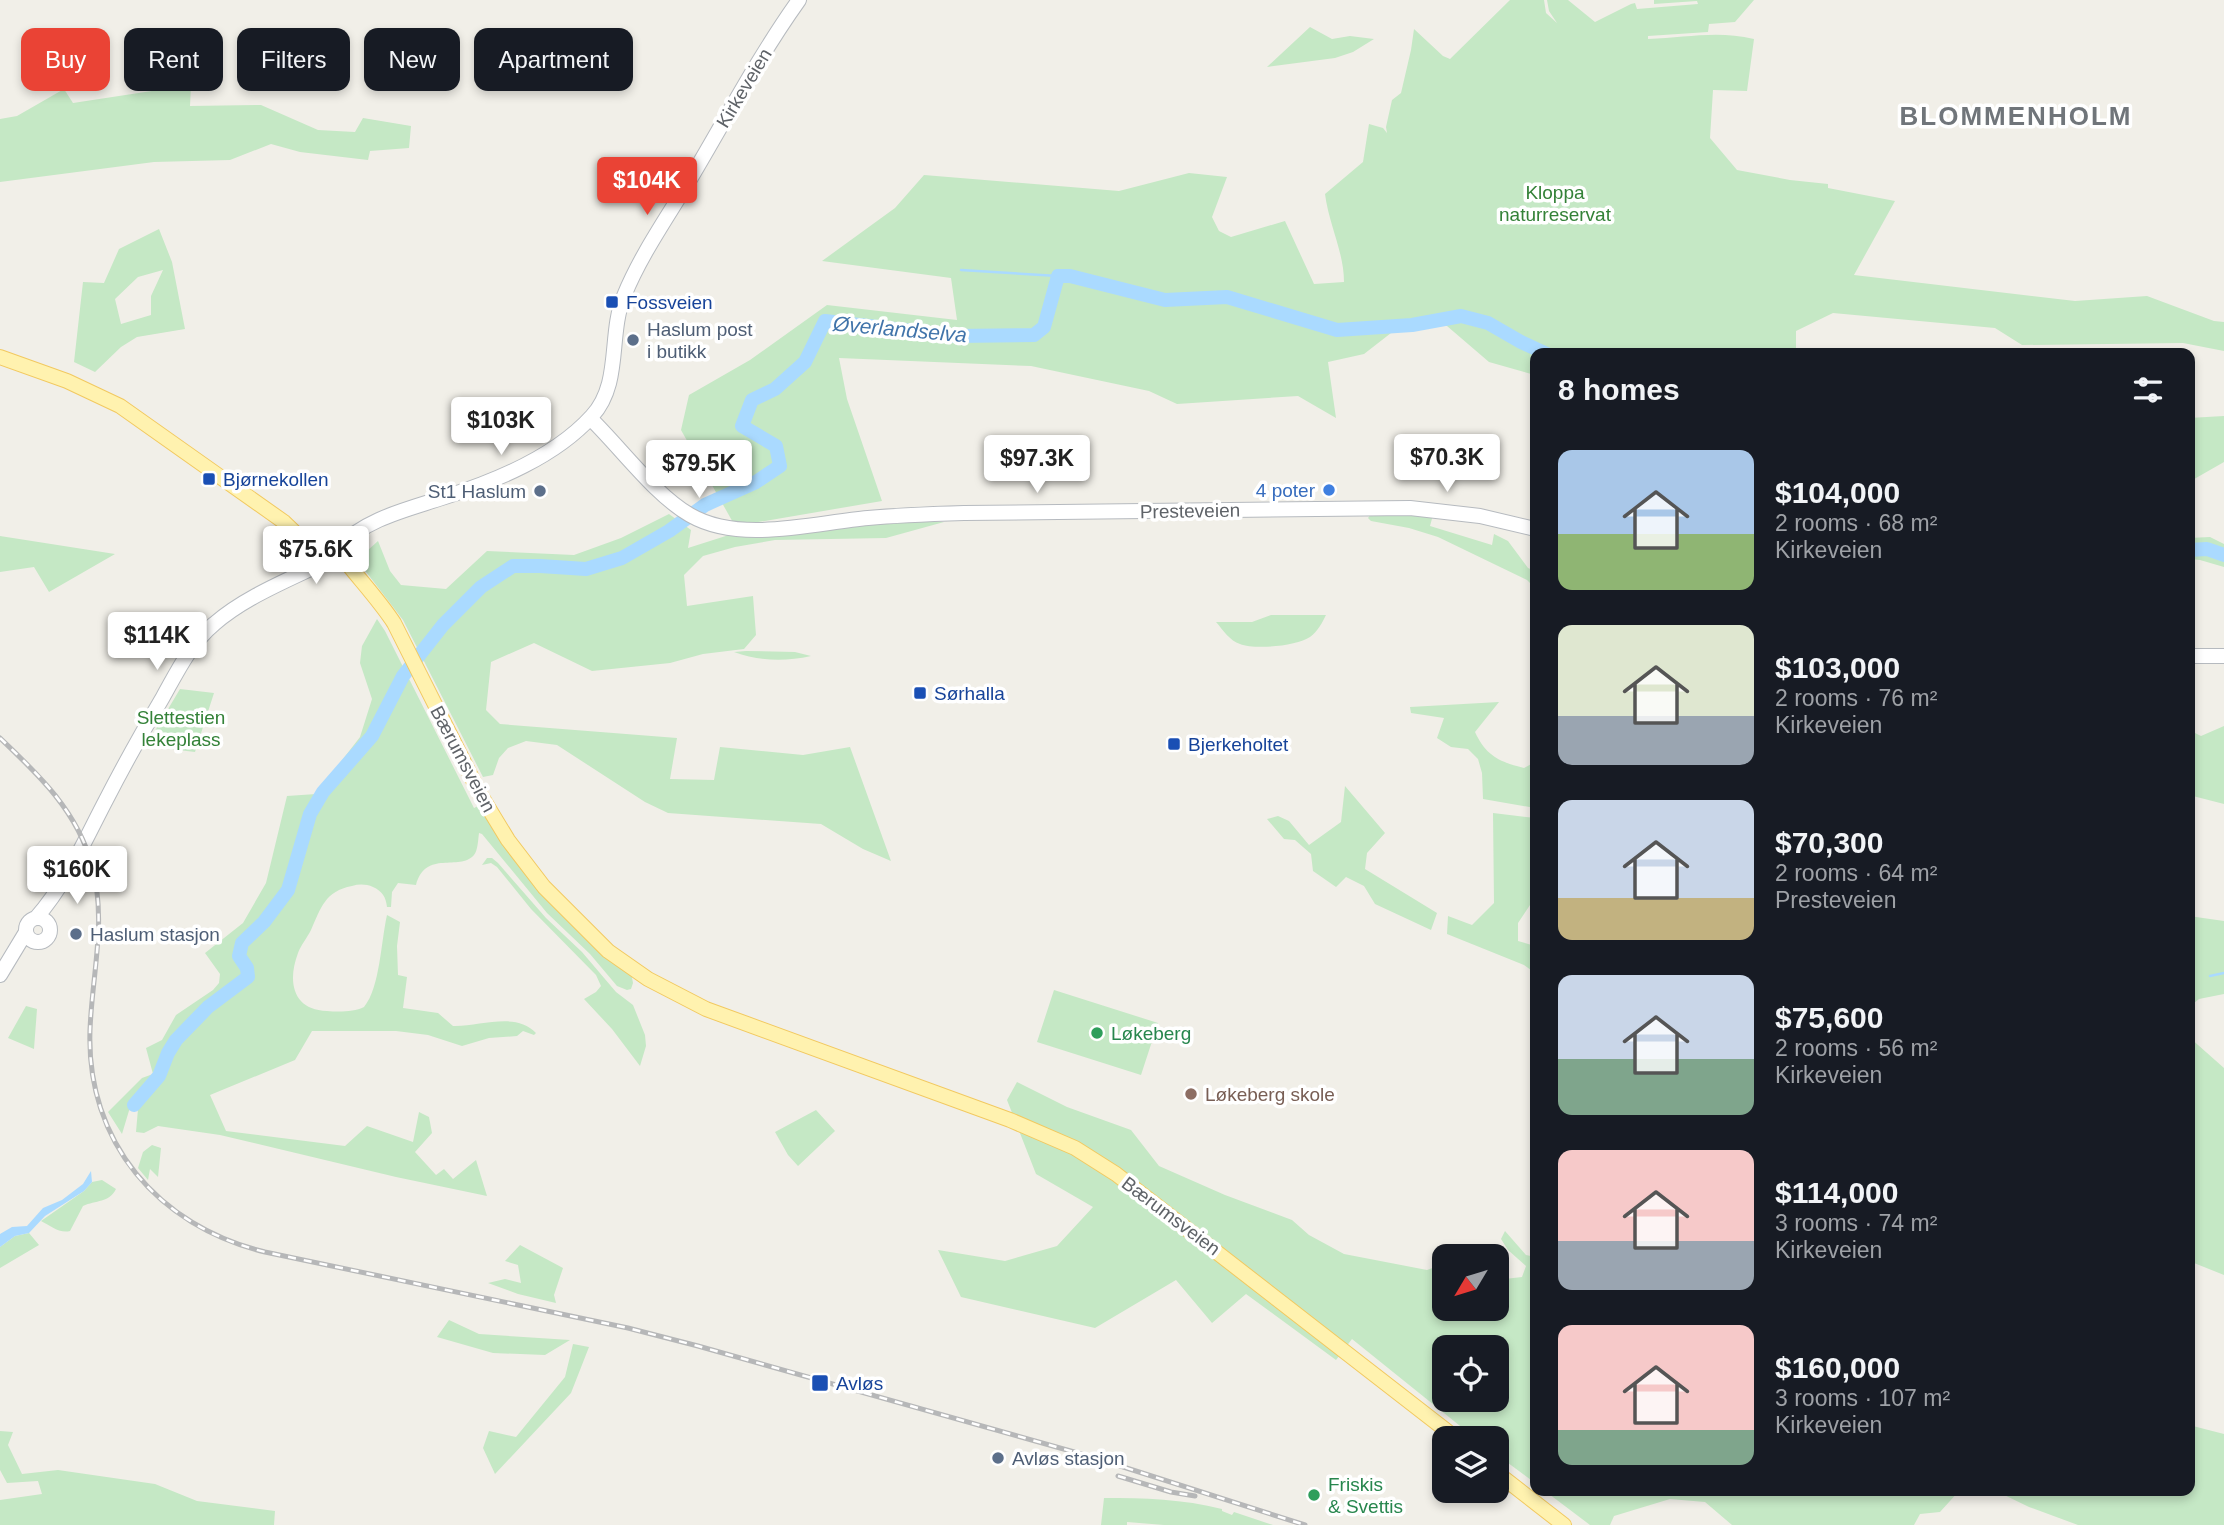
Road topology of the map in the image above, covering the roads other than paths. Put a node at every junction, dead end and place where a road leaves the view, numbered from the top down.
1 (799, 0) edge
2 (0, 357) edge
3 (590, 418) junction
4 (1530, 528) edge
5 (325, 550) junction
6 (2195, 656) edge
7 (2224, 656) edge
8 (67, 876) junction
9 (36, 918) junction
10 (49, 927) junction
11 (32, 936) junction
12 (0, 975) edge
13 (1441, 1426) edge
14 (1509, 1471) edge
15 (1509, 1482) edge
16 (1530, 1487) edge
17 (1541, 1496) edge
18 (1564, 1525) edge
19 (1575, 1525) edge

1 - 3 main road, Kirkeveien
2 - 5 main road, Bærumsveien
3 - 4 main road, Presteveien
3 - 5 main road, Kirkeveien
5 - 8 main road, Kirkeveien
5 - 13 main road, Bærumsveien
6 - 7 main road
8 - 9 main road, Kirkeveien
8 - 10 main road, Kirkeveien
9 - 10 main road
9 - 11 main road
10 - 11 main road
11 - 12 main road
14 - 16 main road
15 - 18 main road
17 - 19 main road

